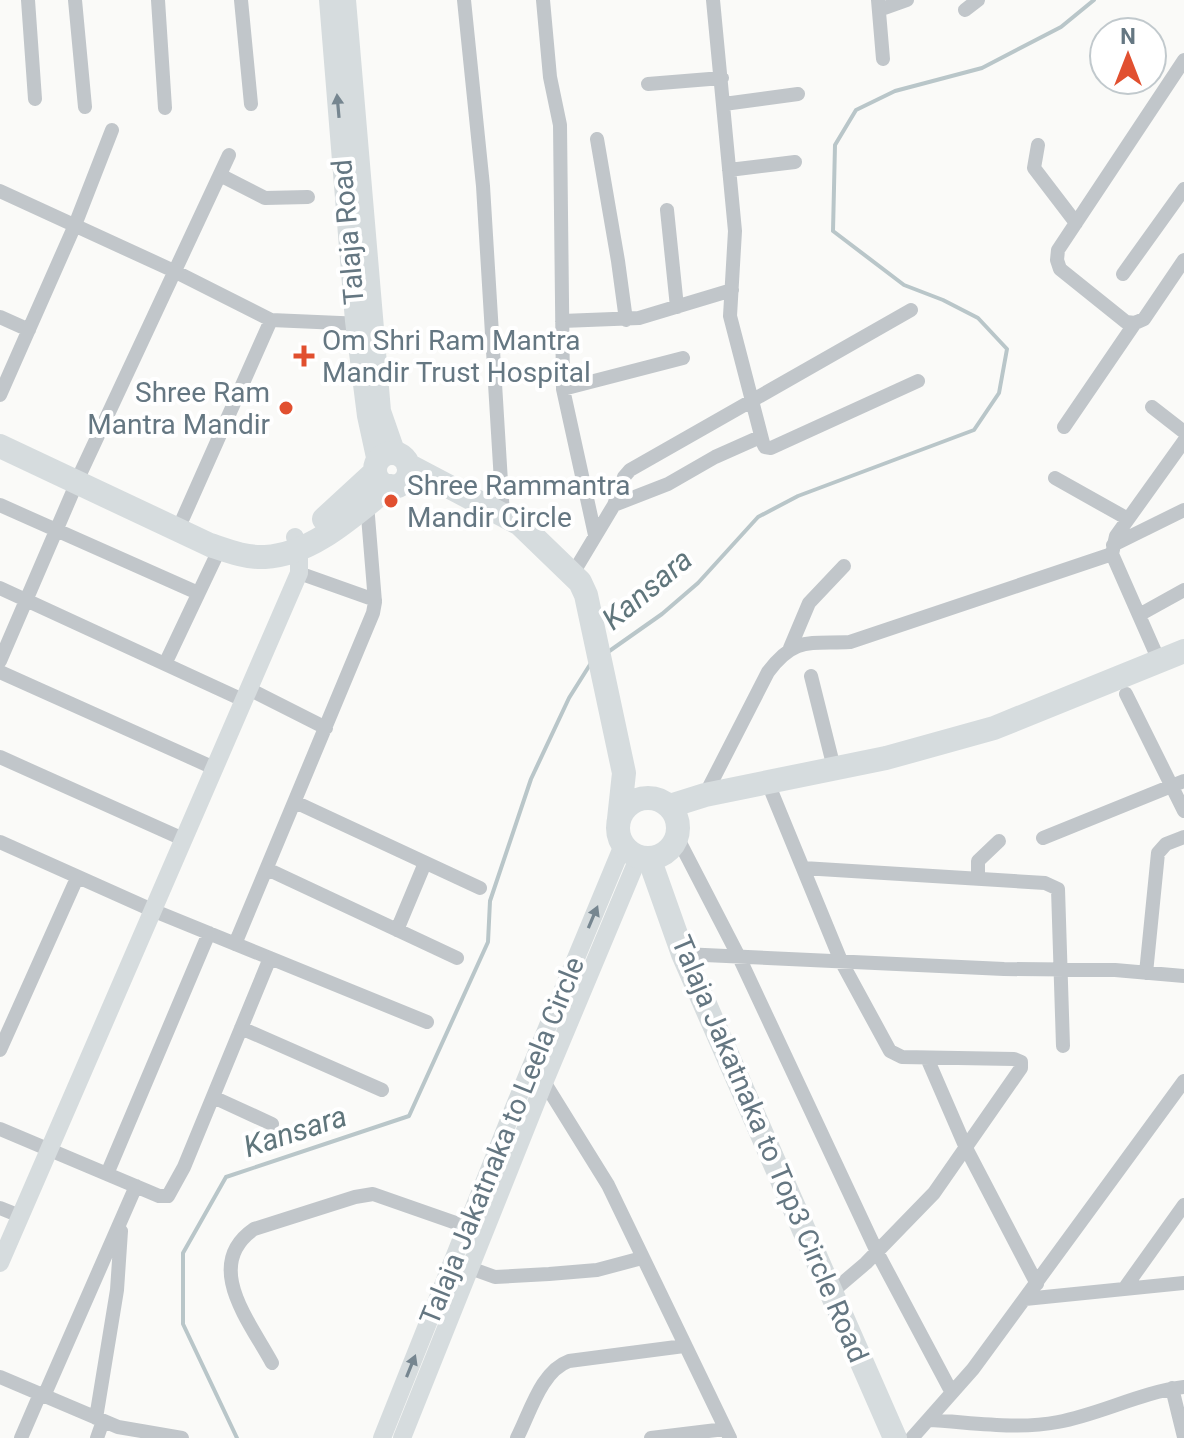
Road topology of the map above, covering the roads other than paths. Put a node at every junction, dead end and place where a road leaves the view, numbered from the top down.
1 (28, 0) edge
2 (75, 0) edge
3 (158, 0) edge
4 (241, 0) edge
5 (329, 0) edge
6 (346, 0) edge
7 (464, 0) edge
8 (543, 0) edge
9 (713, 0) edge
10 (907, 0) edge
11 (978, 0) edge
12 (879, 5) edge
13 (965, 10) dead end
14 (883, 59) dead end
15 (1184, 60) edge
16 (722, 78) junction
17 (648, 84) dead end
18 (798, 94) dead end
19 (35, 99) dead end
20 (251, 104) dead end
21 (724, 104) junction
22 (85, 107) dead end
23 (165, 108) dead end
24 (112, 130) dead end
25 (597, 139) dead end
26 (1038, 145) dead end
27 (229, 155) dead end
28 (795, 162) dead end
29 (729, 170) junction
30 (220, 175) junction
31 (1184, 189) edge
32 (0, 191) edge
33 (308, 197) dead end
34 (667, 210) dead end
35 (1076, 223) junction
36 (75, 225) junction
37 (1184, 260) edge
38 (174, 271) junction
39 (1123, 274) dead end
40 (732, 290) junction
41 (677, 307) junction
42 (911, 310) dead end
43 (0, 317) edge
44 (271, 320) junction
45 (626, 320) junction
46 (562, 321) junction
47 (1135, 323) junction
48 (365, 324) junction
49 (29, 330) junction
50 (683, 358) dead end
51 (918, 381) dead end
52 (563, 389) junction
53 (0, 395) edge
54 (752, 401) junction
55 (1152, 407) dead end
56 (1064, 427) dead end
57 (1184, 432) edge
58 (0, 434) edge
59 (760, 437) junction
60 (1184, 441) edge
61 (0, 446) edge
62 (392, 470) junction
63 (79, 477) junction
64 (1055, 478) dead end
65 (367, 504) junction
66 (0, 505) edge
67 (614, 505) junction
68 (1184, 510) edge
69 (503, 515) junction
70 (183, 518) junction
71 (1128, 519) junction
72 (56, 530) junction
73 (595, 535) junction
74 (220, 548) junction
75 (545, 548) junction
76 (1113, 549) junction
77 (297, 553) junction
78 (844, 566) dead end
79 (579, 585) junction
80 (0, 588) edge
81 (1184, 590) edge
82 (198, 593) junction
83 (26, 600) junction
84 (375, 600) junction
85 (1139, 615) junction
86 (790, 648) junction
87 (1184, 651) edge
88 (0, 661) edge
89 (165, 664) junction
90 (1172, 665) edge
91 (0, 672) edge
92 (811, 676) dead end
93 (246, 694) junction
94 (1126, 694) junction
95 (326, 728) junction
96 (0, 757) edge
97 (214, 768) junction
98 (834, 768) junction
99 (623, 770) junction
100 (1178, 783) edge
101 (772, 793) junction
102 (705, 795) junction
103 (295, 802) junction
104 (1184, 811) edge
105 (669, 815) junction
106 (619, 819) junction
107 (1184, 837) edge
108 (1043, 838) dead end
109 (183, 839) junction
110 (999, 841) dead end
111 (2, 847) edge
112 (637, 853) junction
113 (425, 863) junction
114 (803, 868) junction
115 (267, 869) junction
116 (77, 878) junction
117 (978, 879) junction
118 (480, 888) dead end
119 (152, 910) junction
120 (397, 930) junction
121 (209, 933) junction
122 (235, 944) junction
123 (683, 954) junction
124 (739, 957) junction
125 (270, 958) junction
126 (457, 958) dead end
127 (841, 961) junction
128 (1059, 970) junction
129 (1146, 973) junction
130 (1184, 976) edge
131 (427, 1022) dead end
132 (241, 1028) junction
133 (1063, 1046) dead end
134 (0, 1050) edge
135 (927, 1058) junction
136 (532, 1064) junction
137 (1184, 1081) edge
138 (544, 1083) junction
139 (382, 1090) dead end
140 (213, 1097) junction
141 (272, 1124) dead end
142 (0, 1129) edge
143 (966, 1148) junction
144 (49, 1150) junction
145 (107, 1174) junction
146 (136, 1186) junction
147 (1184, 1205) edge
148 (0, 1208) edge
149 (20, 1216) junction
150 (122, 1219) junction
151 (466, 1227) junction
152 (484, 1232) junction
153 (877, 1252) junction
154 (642, 1258) junction
155 (0, 1263) edge
156 (470, 1268) junction
157 (1184, 1283) edge
158 (1037, 1284) junction
159 (1124, 1289) junction
160 (832, 1292) junction
161 (1025, 1299) junction
162 (684, 1346) junction
163 (272, 1363) dead end
164 (0, 1377) edge
165 (1178, 1388) edge
166 (952, 1393) junction
167 (42, 1395) junction
168 (100, 1419) junction
169 (928, 1420) junction
170 (1052, 1431) edge
171 (727, 1434) edge
172 (1183, 1437) edge
173 (21, 1438) edge
174 (97, 1438) edge
175 (182, 1438) edge
176 (382, 1438) edge
177 (402, 1438) edge
178 (517, 1438) edge
179 (651, 1438) edge
180 (895, 1438) edge
181 (912, 1438) edge

1 - 19 street
2 - 22 street
3 - 23 street
4 - 20 street
48 -> 5 main road, Talaja Road
6 - 48 main road, Talaja Road
7 - 69 street
8 - 46 street
9 - 16 street
10 - 12 street
11 - 13 street
12 - 14 street
15 - 35 street
16 - 17 street
16 - 21 street
18 - 21 street
21 - 29 street
24 - 36 street
25 - 45 street
26 - 35 street
27 - 30 street
28 - 29 street
29 - 40 street
30 - 33 street
30 - 38 street
31 - 39 street
32 - 36 street
34 - 41 street
35 - 47 street
36 - 38 street
36 - 49 street
37 - 47 street
38 - 44 street
38 - 63 street
40 - 41 street
40 - 54 street
41 - 45 street
42 - 54 street
43 - 49 street
44 - 48 street
44 - 70 street
45 - 46 street
46 - 52 street
47 - 56 street
48 - 62 main road, Talaja Road
49 - 53 street
50 - 52 street
51 - 59 street
52 - 73 street
54 - 59 street
54 - 67 street
55 - 57 street
58 - 63 highway
59 - 67 street
60 - 71 street
61 - 63 highway
62 - 65 highway
62 - 69 highway
62 - 75 highway
62 - 77 highway
63 - 70 highway
63 - 72 street
63 - 74 highway
64 - 71 street
65 - 77 highway
65 - 84 street
66 - 72 street
67 - 73 street
68 - 76 street
69 - 75 highway
70 - 77 highway
71 - 76 street
72 - 82 street
72 - 83 street
73 - 79 street
74 - 77 highway
74 - 82 street
75 - 79 highway
76 - 85 street
76 - 86 street
77 - 84 street
77 - 93 main road
78 - 86 street
79 - 99 highway
80 - 83 street
81 - 85 street
82 - 89 street
83 - 88 street
83 - 89 street
84 - 95 street
85 - 90 street
86 - 102 street
87 - 90 highway
89 - 93 street
90 - 94 highway
90 - 98 highway
91 - 97 street
92 - 98 street
93 - 95 street
93 - 97 main road
94 - 100 street
94 - 101 highway
95 - 103 street
96 - 109 street
97 - 109 main road
98 - 102 highway
99 - 105 highway
99 - 106 highway
100 - 104 street
100 - 108 street
101 - 105 highway
101 - 114 street
102 - 105 highway
103 - 113 street
103 - 115 street
105 - 106 highway
105 - 112 highway
105 - 124 street
106 - 112 highway
107 - 129 street
109 - 119 main road
110 - 117 street
111 - 116 street
112 - 123 highway, Talaja Jakatnaka to Top3 Circle Road
136 -> 112 main road, Talaja Jakatnaka to Leela Circle
112 - 138 main road, Talaja Jakatnaka to Leela Circle
113 - 118 street
113 - 120 street
114 - 117 street
114 - 127 street
115 - 120 street
115 - 122 street
116 - 119 street
116 - 134 street
117 - 128 street
119 - 121 street
119 - 144 main road
120 - 126 street
121 - 122 street
121 - 145 street
122 - 125 street
123 - 124 street
123 - 160 highway, Talaja Jakatnaka to Top3 Circle Road
124 - 127 street
124 - 153 street
125 - 131 street
125 - 132 street
127 - 128 street
127 - 135 street
128 - 129 street
128 - 133 street
129 - 130 street
132 - 139 street
132 - 140 street
135 - 143 street
135 - 143 street
136 - 138 street
136 - 151 main road, Talaja Jakatnaka to Leela Circle
137 - 158 street
138 - 152 main road, Talaja Jakatnaka to Leela Circle
138 - 154 street
140 - 141 street
140 - 146 street
142 - 144 street
143 - 153 street
143 - 158 street
144 - 145 street
144 - 149 main road
145 - 146 street
146 - 150 street
147 - 159 street
148 - 149 street
149 - 155 main road
150 - 167 street
150 - 168 street
151 - 152 street
151 - 163 street
176 -> 151 main road, Talaja Jakatnaka to Leela Circle
152 - 156 main road, Talaja Jakatnaka to Leela Circle
153 - 160 street
153 - 166 street
154 - 156 street
154 - 162 street
156 - 177 main road, Talaja Jakatnaka to Leela Circle
157 - 159 street
158 - 161 street
159 - 161 street
160 - 180 highway, Talaja Jakatnaka to Top3 Circle Road
161 - 166 street
162 - 171 street
162 - 178 street
164 - 167 street
165 - 170 street
165 - 172 street
166 - 169 street
167 - 168 street
167 - 173 street
168 - 174 street
168 - 175 street
169 - 170 street
169 - 181 street
171 - 179 street

